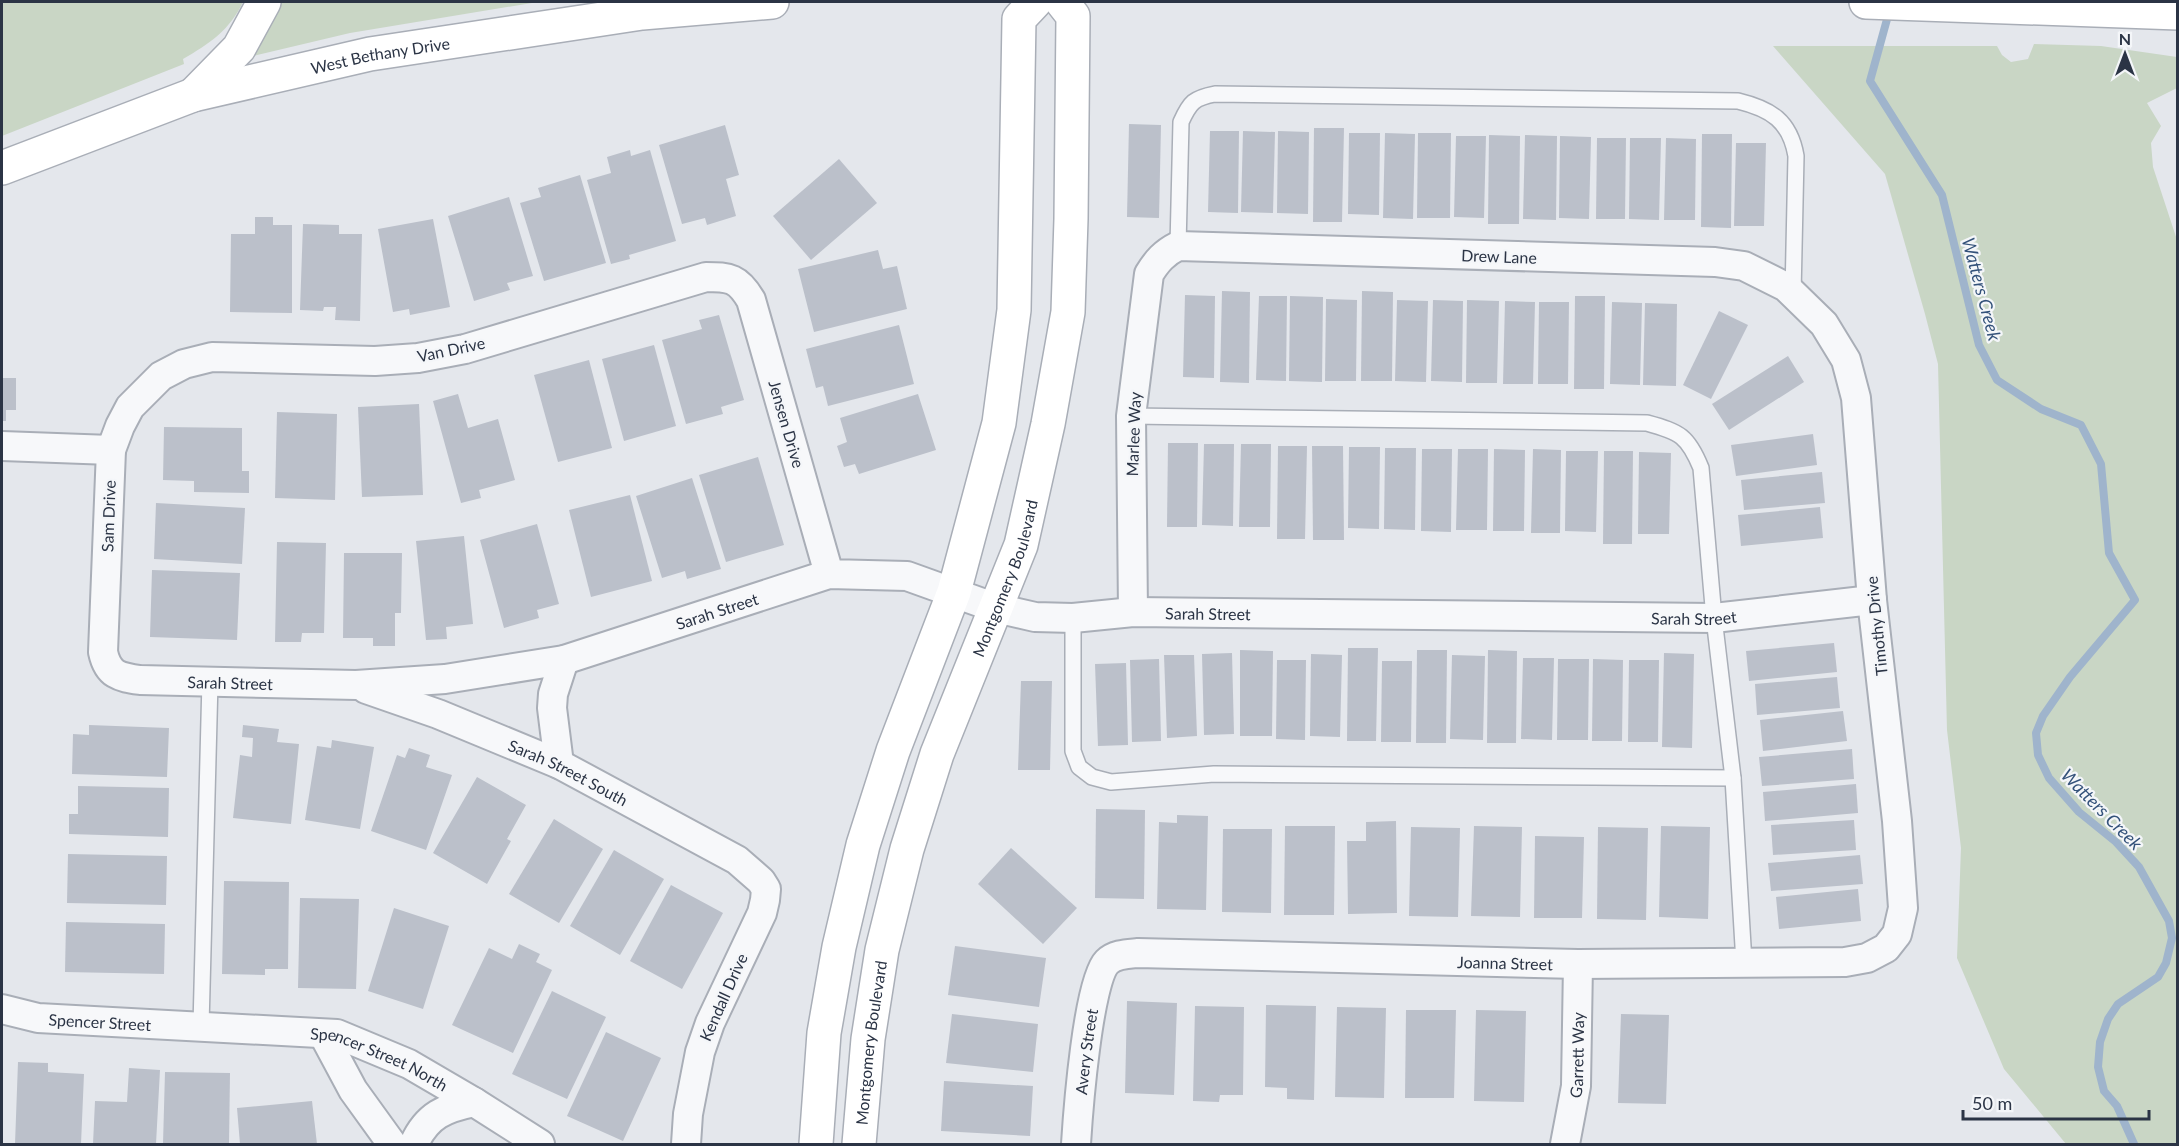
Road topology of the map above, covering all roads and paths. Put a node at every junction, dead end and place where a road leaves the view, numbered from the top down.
1 (264, 2) edge
2 (772, 2) edge
3 (1035, 2) edge
4 (1062, 2) edge
5 (1866, 2) edge
6 (2178, 13) edge
7 (193, 95) junction
8 (2, 168) edge
9 (1168, 253) junction
10 (735, 280) joint
11 (1793, 294) junction
12 (1824, 324) joint
13 (161, 376) joint
14 (1131, 416) junction
15 (2, 446) edge
16 (111, 450) junction
17 (829, 574) junction
18 (954, 592) junction
19 (1872, 600) junction
20 (996, 608) junction
21 (1133, 612) junction
22 (1073, 618) junction
23 (1714, 618) junction
24 (564, 660) junction
25 (111, 671) joint
26 (210, 681) junction
27 (356, 685) junction
28 (559, 764) junction
29 (1733, 778) junction
30 (766, 889) joint
31 (1897, 934) joint
32 (1107, 962) joint
33 (1744, 963) junction
34 (1578, 964) junction
35 (2, 1009) edge
36 (201, 1026) junction
37 (323, 1034) junction
38 (474, 1102) junction
39 (392, 1144) edge
40 (414, 1144) edge
41 (540, 1144) edge
42 (686, 1144) edge
43 (816, 1144) edge
44 (859, 1144) edge
45 (1076, 1144) edge
46 (1564, 1144) edge

1 - 7 street
2 - 7 street, West Bethany Drive
3 - 18 street
4 - 20 street, Montgomery Boulevard
5 - 6 street
7 - 8 street, West Bethany Drive
9 - 11 street, Drew Lane
9 - 11 lane
9 - 14 street, Marlee Way
10 - 13 street, Van Drive
10 - 17 street, Jensen Drive
11 - 12 street, Drew Lane
12 - 19 street, Timothy Drive
13 - 16 street, Sam Drive
14 - 21 street, Marlee Way
14 - 23 lane
15 - 16 street
16 - 25 street, Sam Drive
17 - 18 street, Sarah Street
17 - 24 street, Sarah Street
18 - 20 street, Sarah Street
18 - 43 street
19 - 23 street, Sarah Street
19 - 31 street, Timothy Drive
20 - 22 street, Sarah Street
20 - 44 street, Montgomery Boulevard
21 - 22 street, Sarah Street
21 - 23 street, Sarah Street
22 - 29 lane
23 - 29 lane
24 - 27 street, Sarah Street
24 - 28 street
25 - 26 street, Sarah Street
26 - 27 street, Sarah Street
26 - 36 lane
27 - 28 street, Sarah Street South
28 - 30 street, Sarah Street South
29 - 33 lane
30 - 42 street, Kendall Drive
31 - 33 street, Joanna Street
32 - 34 street, Joanna Street
32 - 45 street, Avery Street
33 - 34 street, Joanna Street
34 - 46 street, Garrett Way
35 - 36 street, Spencer Street
36 - 37 street, Spencer Street North
37 - 38 street, Spencer Street North
37 - 39 street
38 - 40 street
38 - 41 street, Spencer Street North

